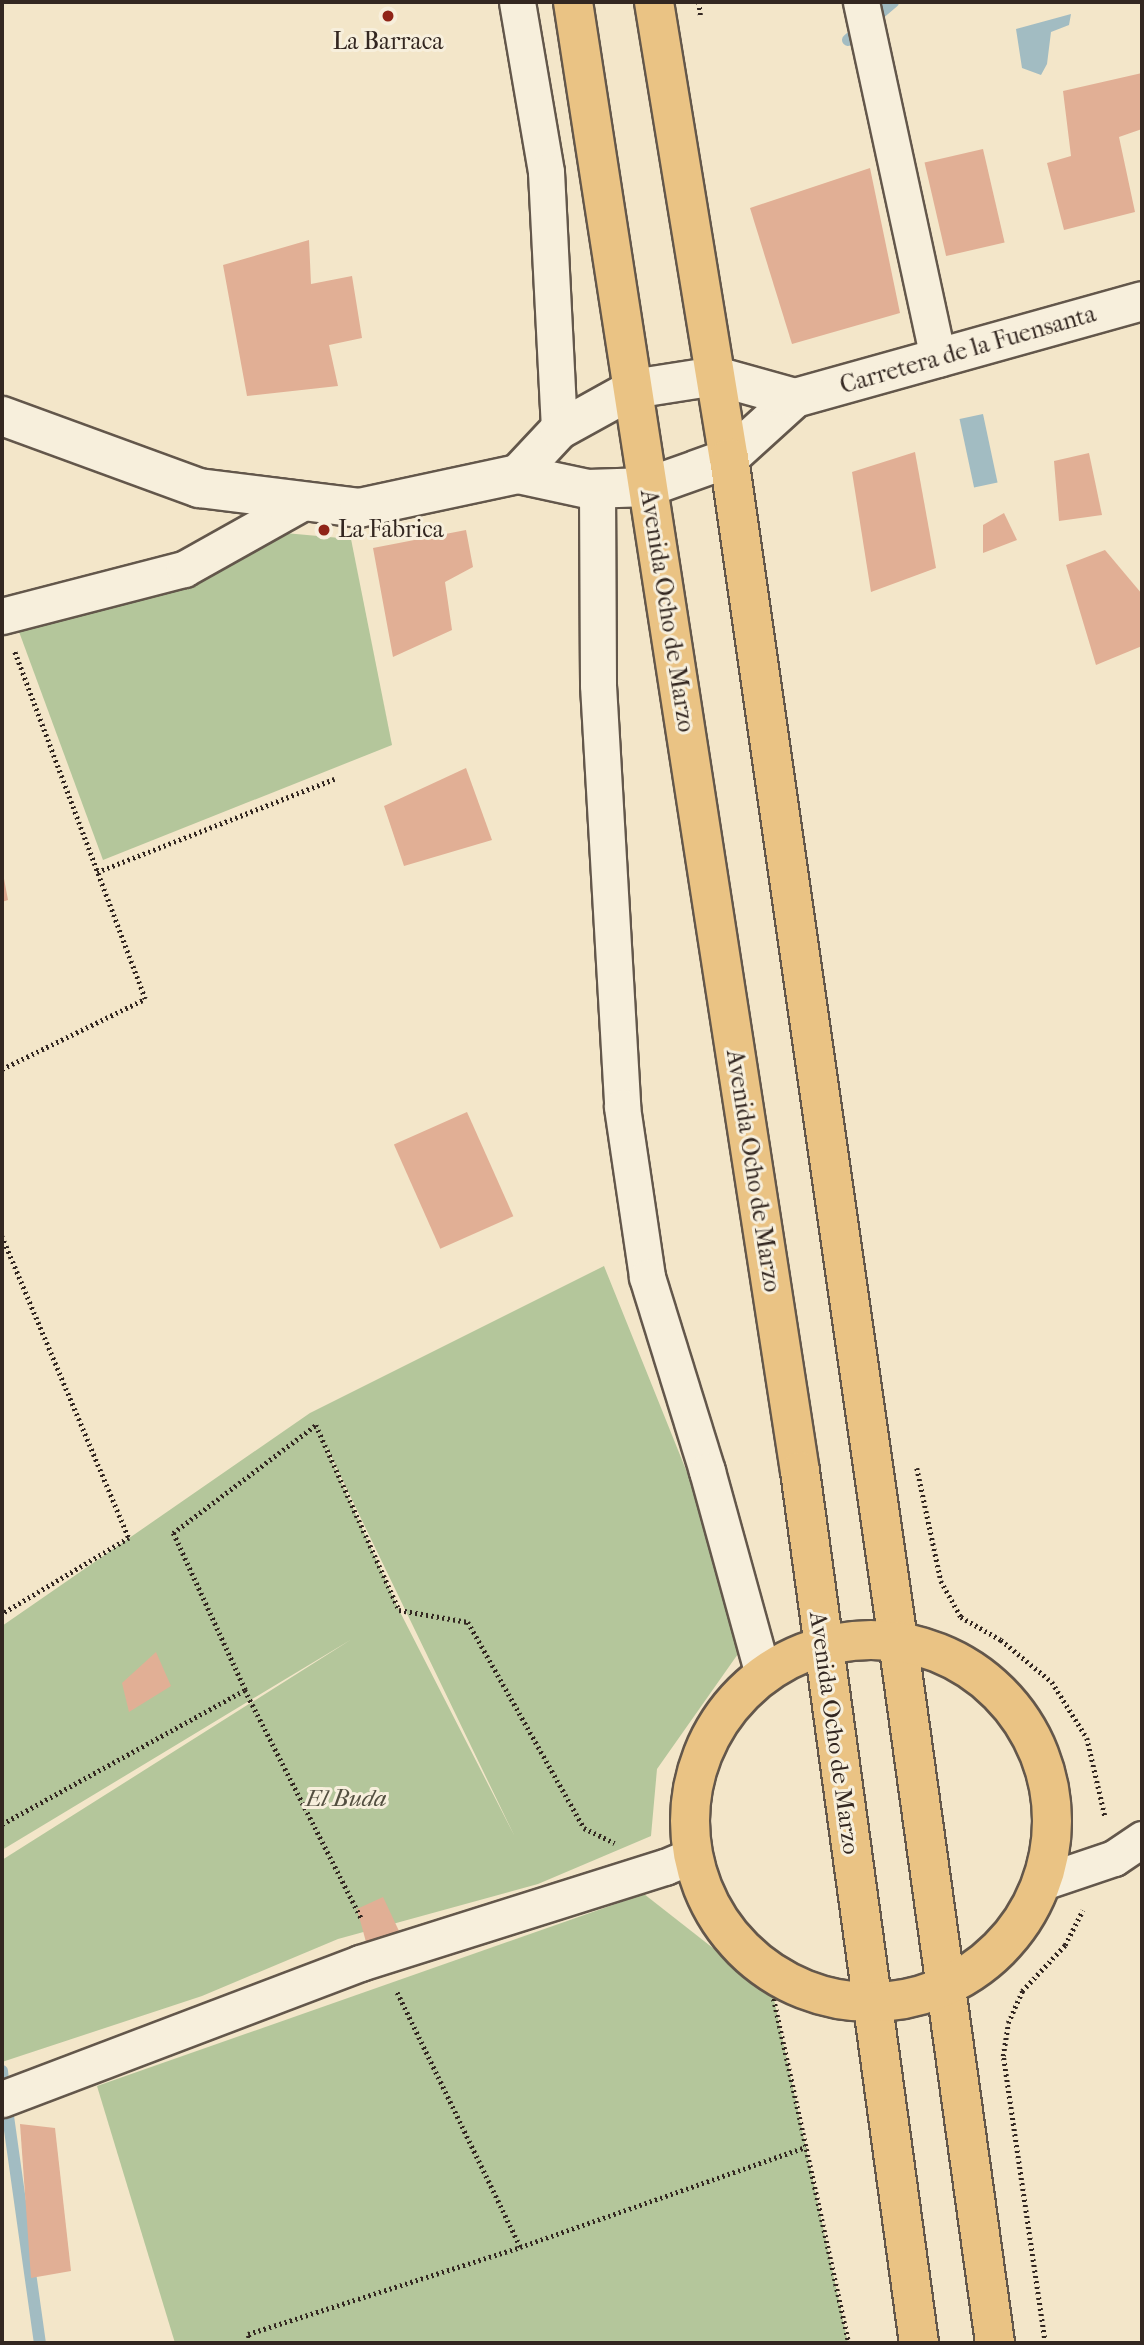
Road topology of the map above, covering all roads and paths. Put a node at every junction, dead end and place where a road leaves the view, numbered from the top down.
1 (517, 2) edge
2 (573, 2) edge
3 (654, 2) edge
4 (699, 2) edge
5 (861, 2) edge
6 (702, 28) dead end
7 (1142, 301) edge
8 (938, 359) junction
9 (716, 376) junction
10 (632, 388) junction
11 (794, 398) junction
12 (2, 416) edge
13 (559, 430) junction
14 (729, 458) junction
15 (518, 474) junction
16 (648, 487) junction
17 (597, 489) junction
18 (305, 501) junction
19 (6, 629) edge
20 (334, 779) dead end
21 (97, 872) junction
22 (2, 1069) edge
23 (2, 1236) edge
24 (914, 1455) dead end
25 (2, 1614) edge
26 (898, 1641) junction
27 (821, 1645) junction
28 (763, 1675) junction
29 (245, 1690) junction
30 (2, 1824) edge
31 (1142, 1839) edge
32 (1114, 1858) junction
33 (679, 1861) junction
34 (1043, 1882) junction
35 (361, 1918) dead end
36 (380, 1956) junction
37 (768, 1972) junction
38 (943, 1987) junction
39 (870, 2004) junction
40 (2, 2099) edge
41 (806, 2147) junction
42 (520, 2248) junction
43 (250, 2343) edge
44 (849, 2343) edge
45 (919, 2343) edge
46 (995, 2343) edge
47 (1045, 2343) edge

1 - 13 street
2 - 10 main road, Avenida Ocho de Marzo
3 - 9 main road
4 - 6 path
5 - 8 street
7 - 8 main road, Carretera de la Fuensanta
8 - 11 main road, Carretera de la Fuensanta
9 - 10 main road
9 - 11 main road
9 - 14 main road
10 - 13 main road
10 - 16 main road, Avenida Ocho de Marzo
11 - 14 main road
12 - 18 main road
13 - 15 main road
14 - 16 main road
14 - 26 main road
15 - 17 main road
15 - 18 main road
16 - 17 main road
16 - 27 main road, Avenida Ocho de Marzo
17 - 28 street
18 - 19 street
19 - 21 path
20 - 21 path
21 - 22 path
23 - 25 path
24 - 32 path
26 - 27 main road
26 - 34 main road
26 - 38 main road
27 - 28 main road
27 - 39 main road, Avenida Ocho de Marzo
28 - 33 main road
29 - 30 path
29 - 33 path
29 - 35 path
31 - 32 street
32 - 34 street
32 - 47 path
33 - 36 street
33 - 37 main road
34 - 38 main road
36 - 40 street
36 - 42 path
37 - 39 main road
37 - 41 path
38 - 39 main road
38 - 46 main road
39 - 45 main road, Avenida Ocho de Marzo
41 - 42 path
41 - 44 path
42 - 43 path

